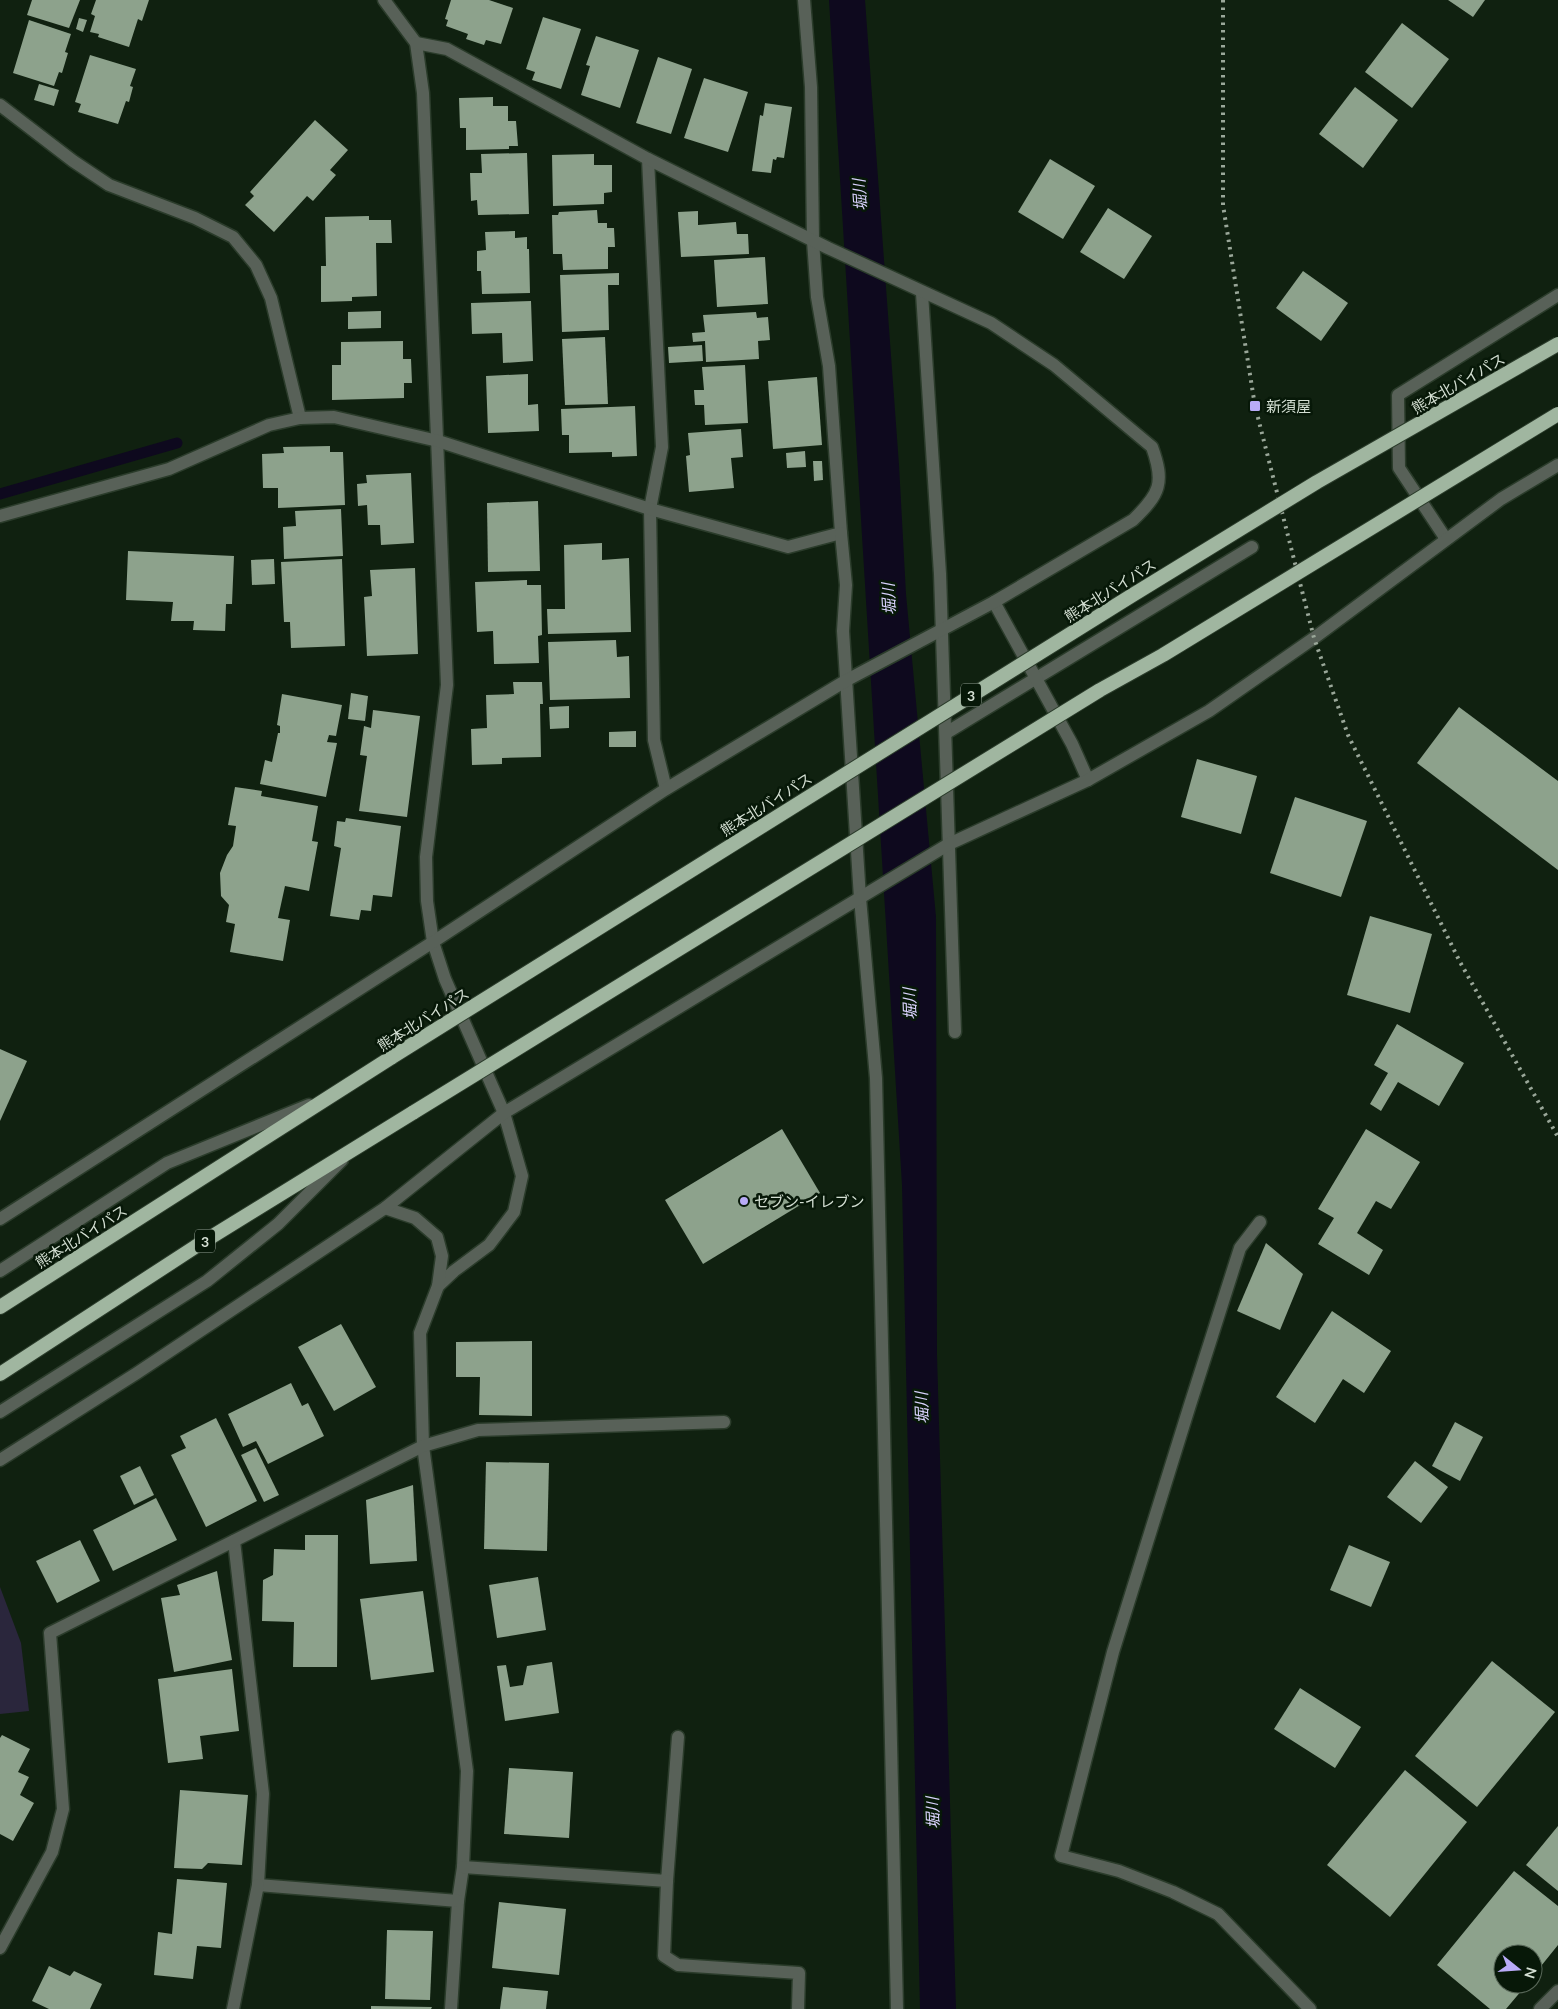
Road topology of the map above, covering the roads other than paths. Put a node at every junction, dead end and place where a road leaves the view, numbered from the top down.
1 (384, 0) edge
2 (804, 0) edge
3 (416, 43) junction
4 (0, 105) edge
5 (648, 159) junction
6 (813, 241) junction
7 (922, 293) junction
8 (1558, 295) edge
9 (1558, 344) edge
10 (1558, 414) edge
11 (300, 418) junction
12 (438, 441) junction
13 (1558, 465) edge
14 (650, 509) junction
15 (0, 516) edge
16 (840, 533) junction
17 (1446, 540) junction
18 (1252, 547) dead end
19 (994, 602) junction
20 (938, 632) junction
21 (1035, 679) junction
22 (846, 680) junction
23 (946, 732) junction
24 (1088, 780) junction
25 (666, 789) junction
26 (945, 846) junction
27 (860, 898) junction
28 (433, 942) junction
29 (955, 1032) dead end
30 (330, 1097) junction
31 (504, 1113) junction
32 (353, 1150) junction
33 (385, 1208) junction
34 (0, 1219) edge
35 (1260, 1222) dead end
36 (0, 1271) edge
37 (438, 1286) junction
38 (0, 1307) edge
39 (0, 1374) edge
40 (0, 1412) edge
41 (724, 1422) dead end
42 (423, 1446) junction
43 (0, 1460) edge
44 (234, 1541) junction
45 (678, 1737) dead end
46 (463, 1867) junction
47 (667, 1881) junction
48 (258, 1885) junction
49 (458, 1901) junction
50 (0, 1948) edge
51 (1558, 1991) edge
52 (233, 2009) edge
53 (451, 2009) edge
54 (798, 2009) edge
55 (897, 2009) edge
56 (1310, 2009) edge
57 (1540, 2009) edge

1 - 3 street
2 - 6 street
3 - 5 street
3 - 12 street
4 - 11 street
5 - 6 street
5 - 14 street
6 - 7 street
6 - 16 street
7 - 19 street
7 - 20 street
8 - 17 street
9 - 30 highway, 熊本北バイパス / 3, bridge
10 - 32 highway, 3, bridge
11 - 12 street
11 - 15 street
12 - 14 street
12 - 28 street
13 - 17 street
14 - 16 street
14 - 25 street
16 - 22 street
17 - 24 street
18 - 21 street
19 - 20 street
19 - 21 street
20 - 22 street
20 - 23 street
21 - 23 street
21 - 24 street
22 - 25 street
22 - 27 street
23 - 26 street
24 - 26 street
25 - 28 street
26 - 27 street
26 - 29 street
27 - 31 street
27 - 55 street
28 - 31 street
28 - 34 street
30 - 36 street
30 - 38 highway, 熊本北バイパス / 3
31 - 33 street
31 - 37 street
32 - 39 highway, 3
32 - 40 street
33 - 37 street
33 - 43 street
35 - 56 street
37 - 42 street
41 - 42 street
42 - 44 street
42 - 46 street
44 - 48 street
44 - 50 street
45 - 47 street
46 - 47 street
46 - 49 street
47 - 54 street
48 - 49 street
48 - 52 street
49 - 53 street
51 - 57 street

